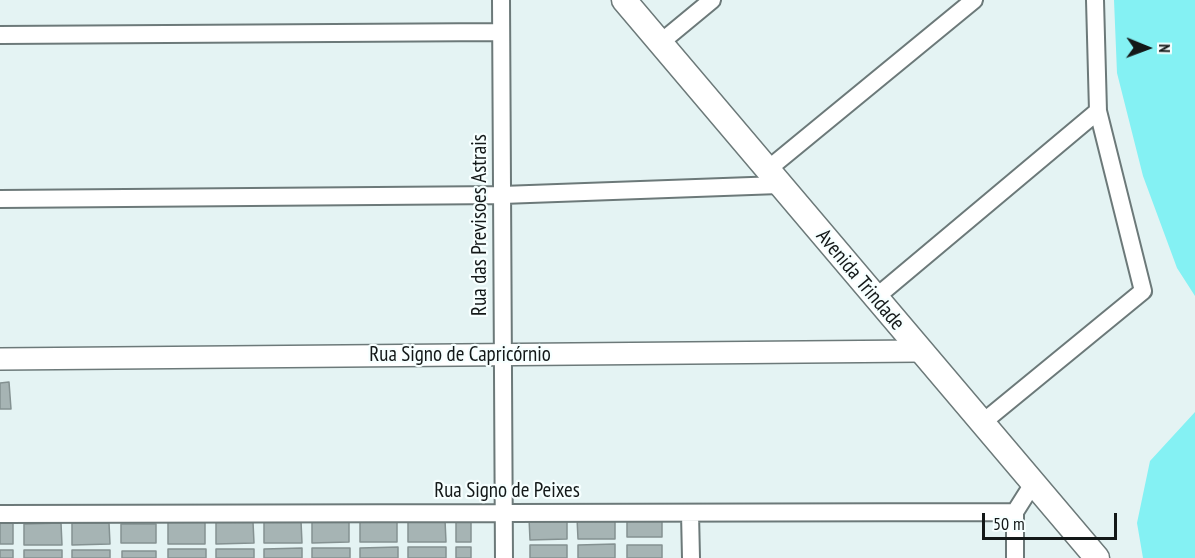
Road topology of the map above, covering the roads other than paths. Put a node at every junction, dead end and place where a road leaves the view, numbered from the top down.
1 (501, 0) edge
2 (624, 0) edge
3 (712, 0) edge
4 (974, 0) edge
5 (1095, 0) edge
6 (501, 32) junction
7 (0, 34) edge
8 (660, 43) junction
9 (1098, 111) junction
10 (773, 178) junction
11 (502, 195) junction
12 (0, 198) edge
13 (875, 298) junction
14 (919, 351) junction
15 (502, 354) junction
16 (0, 359) edge
17 (982, 423) junction
18 (1034, 482) junction
19 (1015, 512) junction
20 (503, 513) junction
21 (690, 513) junction
22 (0, 514) edge
23 (504, 558) edge
24 (691, 558) edge
25 (1015, 558) edge
26 (1097, 558) edge

1 - 6 street, Rua das Previsoes Astrais
2 - 8 main road, Avenida Trindade
3 - 8 street
4 - 10 street
5 - 9 street
6 - 7 street
6 - 11 street, Rua das Previsoes Astrais
8 - 10 main road, Avenida Trindade
9 - 13 street
9 - 17 street
10 - 11 street
10 - 13 main road, Avenida Trindade
11 - 12 street
11 - 15 street, Rua das Previsoes Astrais
13 - 14 main road, Avenida Trindade
14 - 15 street, Rua Signo de Capricórnio
14 - 17 main road, Avenida Trindade
15 - 16 street, Rua Signo de Capricórnio
15 - 20 street, Rua das Previsoes Astrais
17 - 18 main road, Avenida Trindade
18 - 19 street
18 - 26 main road, Avenida Trindade
19 - 21 street, Rua Signo de Peixes
19 - 25 street
20 - 21 street, Rua Signo de Peixes
20 - 22 street, Rua Signo de Peixes
20 - 23 street, Rua das Previsoes Astrais
21 - 24 street

